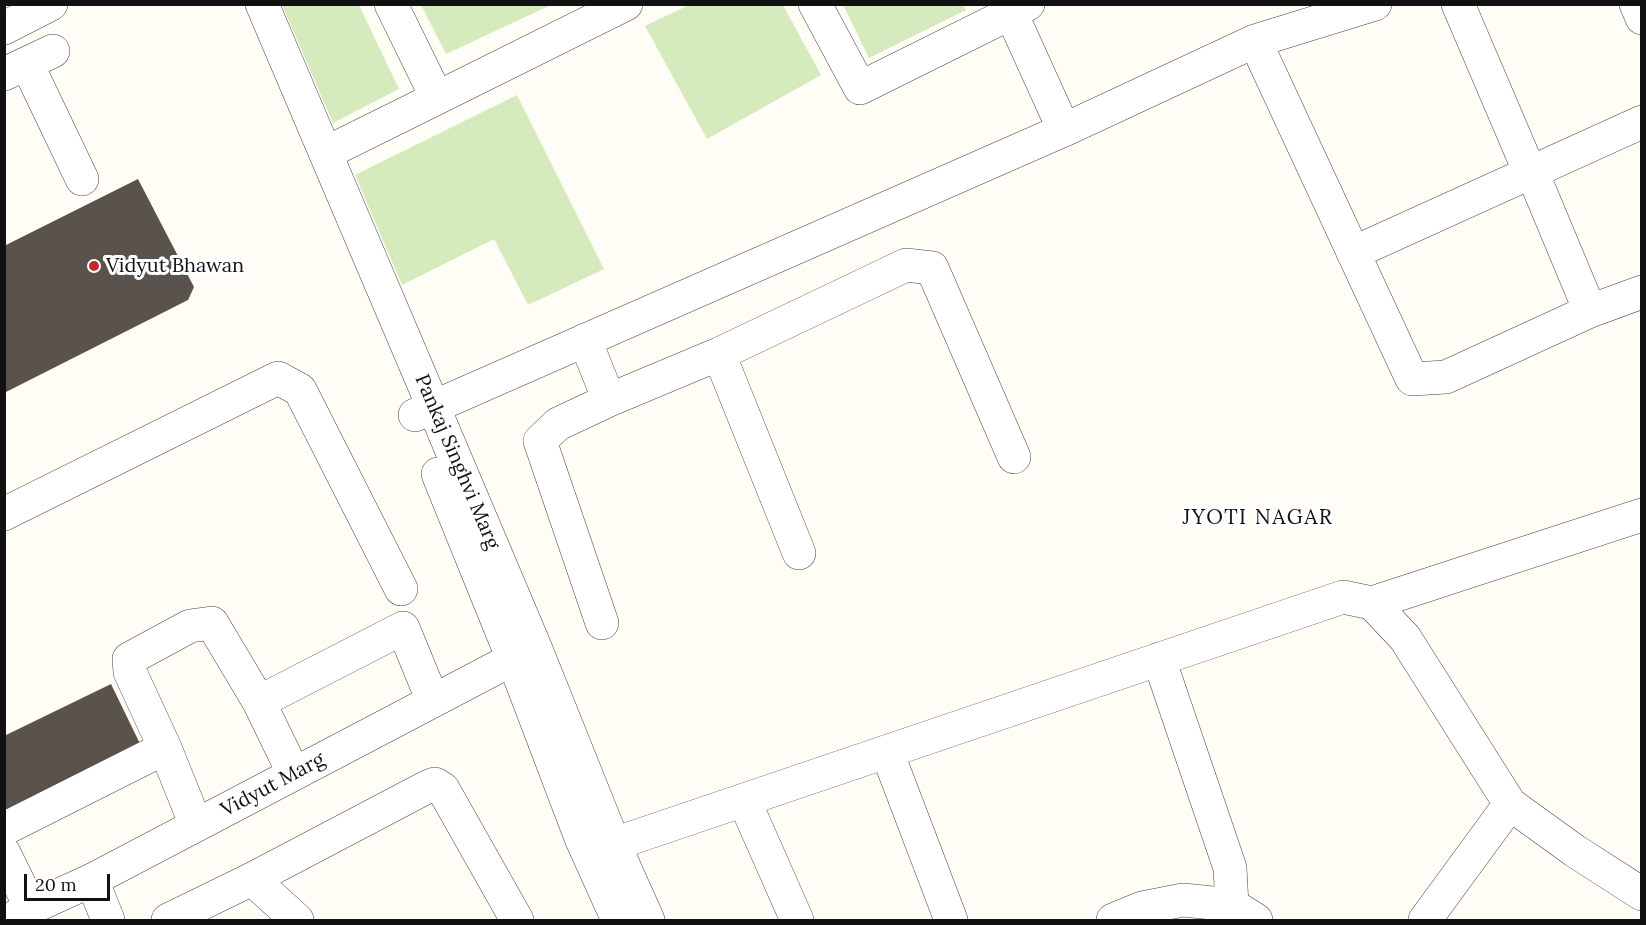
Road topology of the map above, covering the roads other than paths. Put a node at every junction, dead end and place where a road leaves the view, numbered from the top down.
1 (51, 4) edge
2 (241, 4) edge
3 (262, 4) edge
4 (391, 4) edge
5 (626, 4) edge
6 (815, 4) edge
7 (1375, 4) edge
8 (1458, 4) edge
9 (1636, 4) edge
10 (1019, 9) edge
11 (1641, 18) edge
12 (4, 28) edge
13 (1255, 41) junction
14 (28, 63) edge
15 (437, 98) junction
16 (1641, 122) edge
17 (1064, 130) junction
18 (326, 153) junction
19 (1532, 172) junction
20 (82, 180) dead end
21 (1353, 253) junction
22 (1641, 292) edge
23 (1590, 311) junction
24 (585, 339) junction
25 (719, 354) junction
26 (609, 400) junction
27 (424, 411) junction
28 (1014, 457) dead end
29 (4, 514) edge
30 (1641, 515) edge
31 (799, 553) dead end
32 (401, 590) dead end
33 (1372, 603) junction
34 (602, 623) dead end
35 (524, 653) junction
36 (1159, 659) junction
37 (432, 701) junction
38 (259, 702) junction
39 (165, 748) junction
40 (887, 752) junction
41 (294, 774) junction
42 (744, 800) junction
43 (1510, 804) junction
44 (196, 825) junction
45 (4, 829) edge
46 (614, 844) junction
47 (4, 853) edge
48 (252, 879) junction
49 (92, 880) junction
50 (1641, 894) edge
51 (1244, 913) edge
52 (20, 914) edge
53 (108, 921) edge
54 (168, 921) edge
55 (297, 921) edge
56 (517, 921) edge
57 (618, 921) edge
58 (648, 921) edge
59 (797, 921) edge
60 (951, 921) edge
61 (1113, 921) edge
62 (1425, 921) edge

1 - 12 street
2 - 27 street, Pankaj Singhvi Marg
3 - 18 street, Pankaj Singhvi Marg
4 - 15 street
5 - 15 street
6 - 10 street
7 - 13 street
8 - 19 street
9 - 11 street
10 - 17 street
13 - 17 street
13 - 21 street
14 - 20 street
15 - 18 street
16 - 19 street
17 - 24 street
18 - 27 street, Pankaj Singhvi Marg
19 - 21 street
19 - 23 street
21 - 23 street
22 - 23 street
24 - 26 street
24 - 27 street
25 - 26 street
25 - 28 street
25 - 31 street
26 - 34 street
27 - 35 street, Pankaj Singhvi Marg
29 - 32 street
30 - 33 street
33 - 36 street
33 - 43 street
35 - 37 street, Vidyut Marg
35 - 46 street, Pankaj Singhvi Marg
35 - 57 street, Pankaj Singhvi Marg
36 - 40 street
36 - 51 street
37 - 38 street
37 - 41 street, Vidyut Marg
38 - 39 street
38 - 41 street
39 - 44 street
39 - 45 street
40 - 42 street
40 - 60 street
41 - 44 street, Vidyut Marg
42 - 46 street
42 - 59 street
43 - 50 street
43 - 62 street
44 - 49 street, Vidyut Marg
46 - 58 street, Pankaj Singhvi Marg
47 - 52 street
48 - 54 street
48 - 55 street
48 - 56 street
49 - 52 street, Vidyut Marg
49 - 53 street
51 - 61 street

